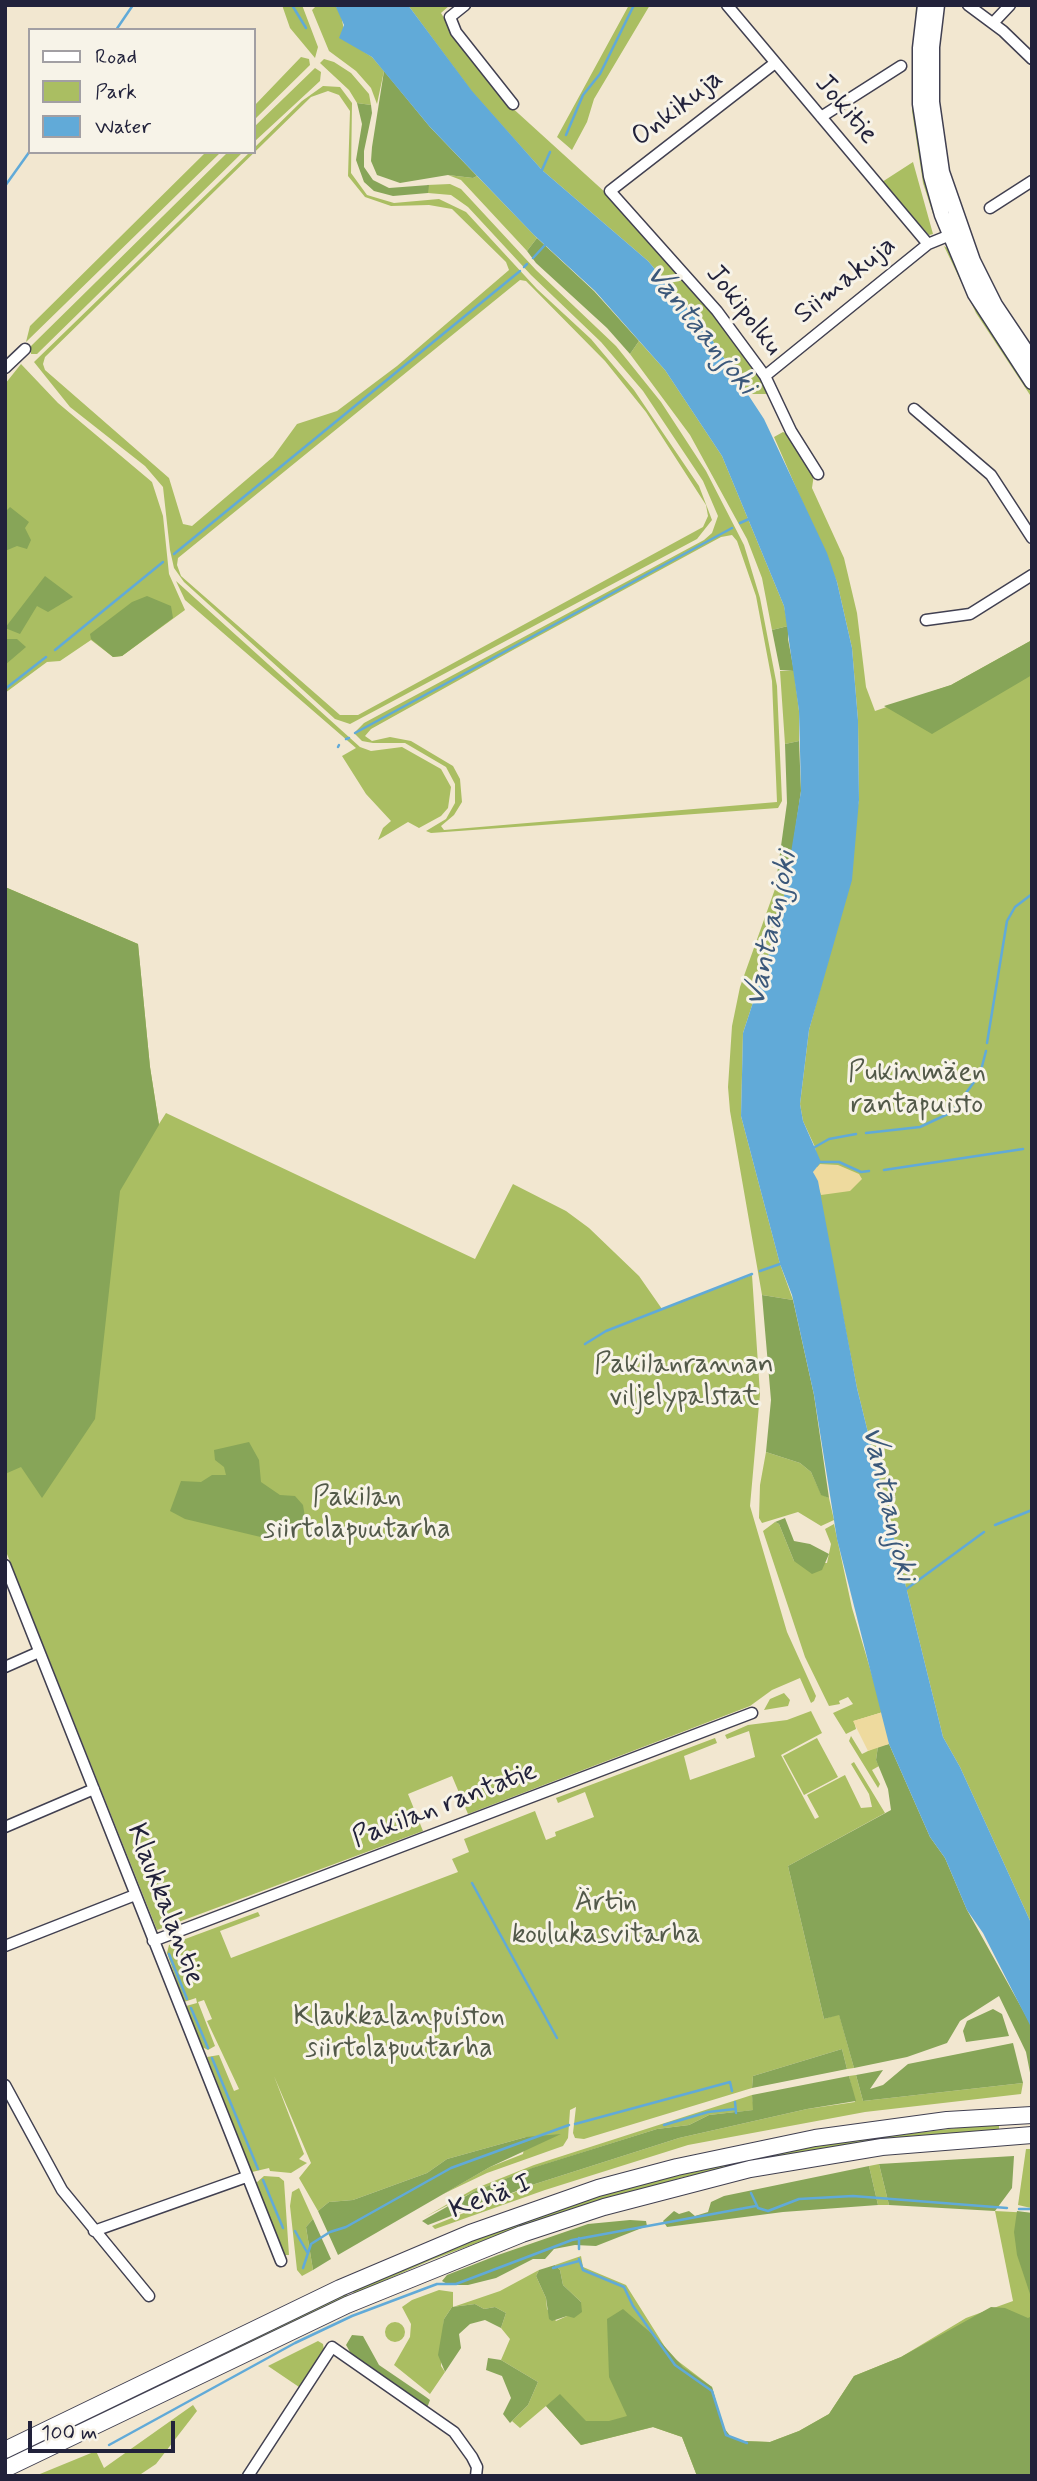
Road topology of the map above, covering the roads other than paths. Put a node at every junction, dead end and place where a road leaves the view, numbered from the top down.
1 (465, 5) edge
2 (727, 5) edge
3 (925, 5) edge
4 (937, 5) edge
5 (968, 5) edge
6 (1010, 5) edge
7 (993, 23) junction
8 (1032, 59) edge
9 (775, 63) junction
10 (901, 66) dead end
11 (513, 104) dead end
12 (821, 117) junction
13 (1032, 181) edge
14 (610, 191) joint
15 (990, 208) dead end
16 (954, 233) junction
17 (928, 244) junction
18 (25, 349) dead end
19 (1032, 360) edge
20 (5, 368) edge
21 (765, 376) junction
22 (1032, 382) edge
23 (914, 409) dead end
24 (818, 474) dead end
25 (1032, 538) edge
26 (1032, 575) edge
27 (926, 620) dead end
28 (6, 1569) edge
29 (39, 1652) junction
30 (5, 1667) edge
31 (752, 1713) dead end
32 (94, 1789) junction
33 (5, 1827) edge
34 (135, 1895) junction
35 (153, 1941) junction
36 (5, 1946) edge
37 (5, 2085) edge
38 (1032, 2115) edge
39 (1032, 2135) edge
40 (246, 2177) junction
41 (94, 2231) junction
42 (281, 2261) dead end
43 (149, 2297) dead end
44 (5, 2450) edge
45 (5, 2469) edge
46 (248, 2476) edge
47 (476, 2476) edge

1 - 11 street
2 - 9 street, Jokitie
3 - 16 main road
4 - 16 main road
5 - 7 street
6 - 7 street
7 - 8 street
9 - 12 street, Jokitie
9 - 14 street, Onkikuja
10 - 12 street
12 - 17 street, Jokitie
13 - 15 street
14 - 21 street, Jokipolku
16 - 17 street, Siimakuja
16 - 19 main road
16 - 22 main road
17 - 21 street, Siimakuja
18 - 20 street
21 - 24 street, Jokipolku
23 - 25 street
26 - 27 street
28 - 29 street, Klaukkalantie
29 - 30 street
29 - 32 street, Klaukkalantie
31 - 35 street, Pakilan rantatie
32 - 33 street
32 - 34 street, Klaukkalantie
34 - 35 street, Klaukkalantie
34 - 36 street
35 - 40 street, Klaukkalantie
37 - 41 street
38 - 44 highway, Kehä I
39 - 45 highway, Kehä I
40 - 41 street
40 - 42 street, Klaukkalantie
41 - 43 street
46 - 47 street

